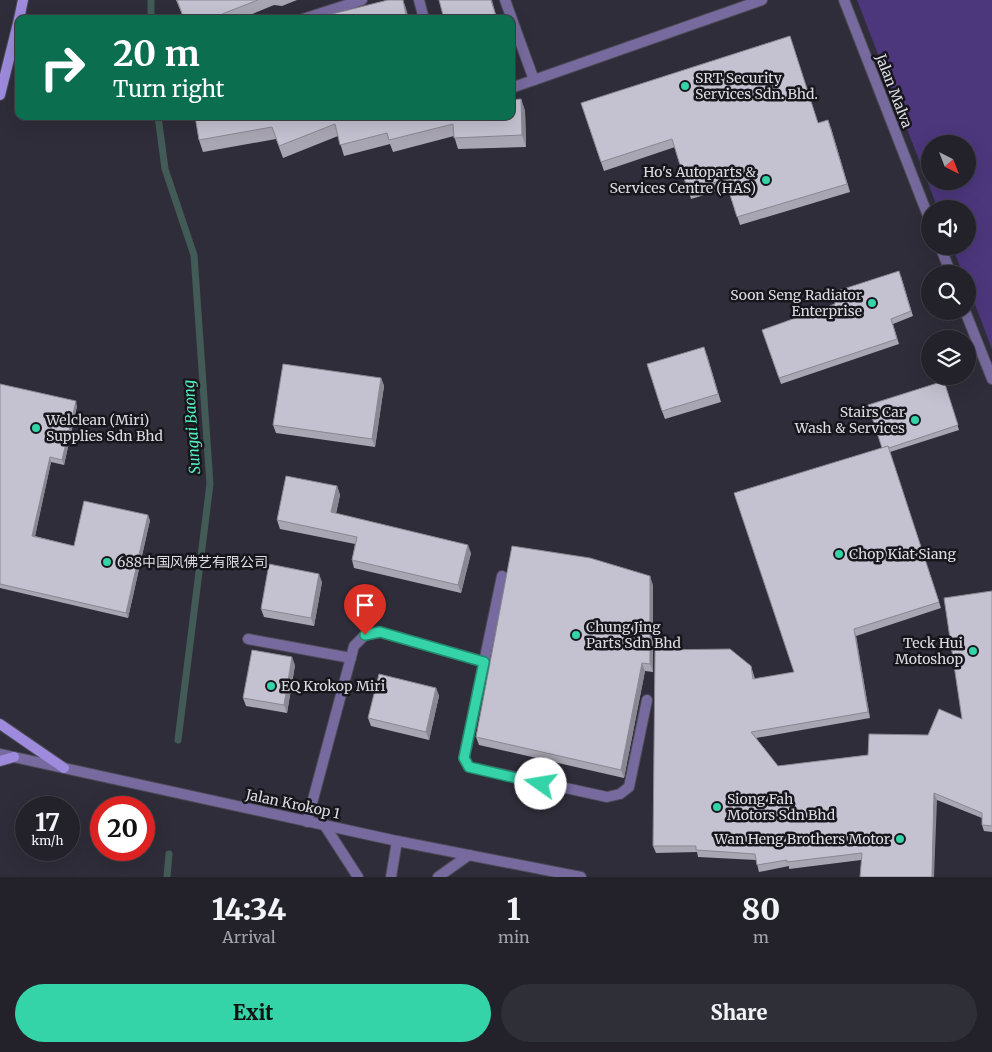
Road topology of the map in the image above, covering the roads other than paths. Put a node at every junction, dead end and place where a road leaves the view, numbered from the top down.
1 (24, 0) edge
2 (362, 0) edge
3 (419, 0) edge
4 (505, 0) edge
5 (762, 0) edge
6 (844, 0) edge
7 (20, 15) edge
8 (315, 15) edge
9 (423, 15) edge
10 (510, 15) edge
11 (515, 28) edge
12 (15, 35) edge
13 (534, 80) junction
14 (515, 87) edge
15 (0, 95) edge
16 (922, 200) edge
17 (969, 320) edge
18 (992, 379) edge
19 (502, 576) dead end
20 (248, 639) dead end
21 (351, 658) junction
22 (484, 662) junction
23 (647, 700) dead end
24 (0, 724) edge
25 (0, 754) edge
26 (14, 757) junction
27 (0, 762) edge
28 (64, 768) junction
29 (307, 822) junction
30 (325, 826) junction
31 (397, 841) junction
32 (469, 855) junction
33 (358, 877) edge
34 (391, 877) edge
35 (438, 877) edge
36 (581, 877) edge

1 - 7 main road
2 - 8 street
3 - 9 street
4 - 10 street
5 - 13 street
6 - 16 street, Jalan Malva
11 - 13 street
12 - 15 main road
13 - 14 street
17 - 18 street
19 - 22 street
20 - 21 street
21 - 22 street
21 - 29 street
22 - 23 street
24 - 28 main road
25 - 26 street, Jalan Krokop 1
26 - 27 main road
26 - 28 street, Jalan Krokop 1
28 - 29 street, Jalan Krokop 1
29 - 30 street, Jalan Krokop 1
30 - 31 street, Jalan Krokop 1
30 - 33 street
31 - 32 street, Jalan Krokop 1
31 - 34 street
32 - 35 street
32 - 36 street, Jalan Krokop 1

